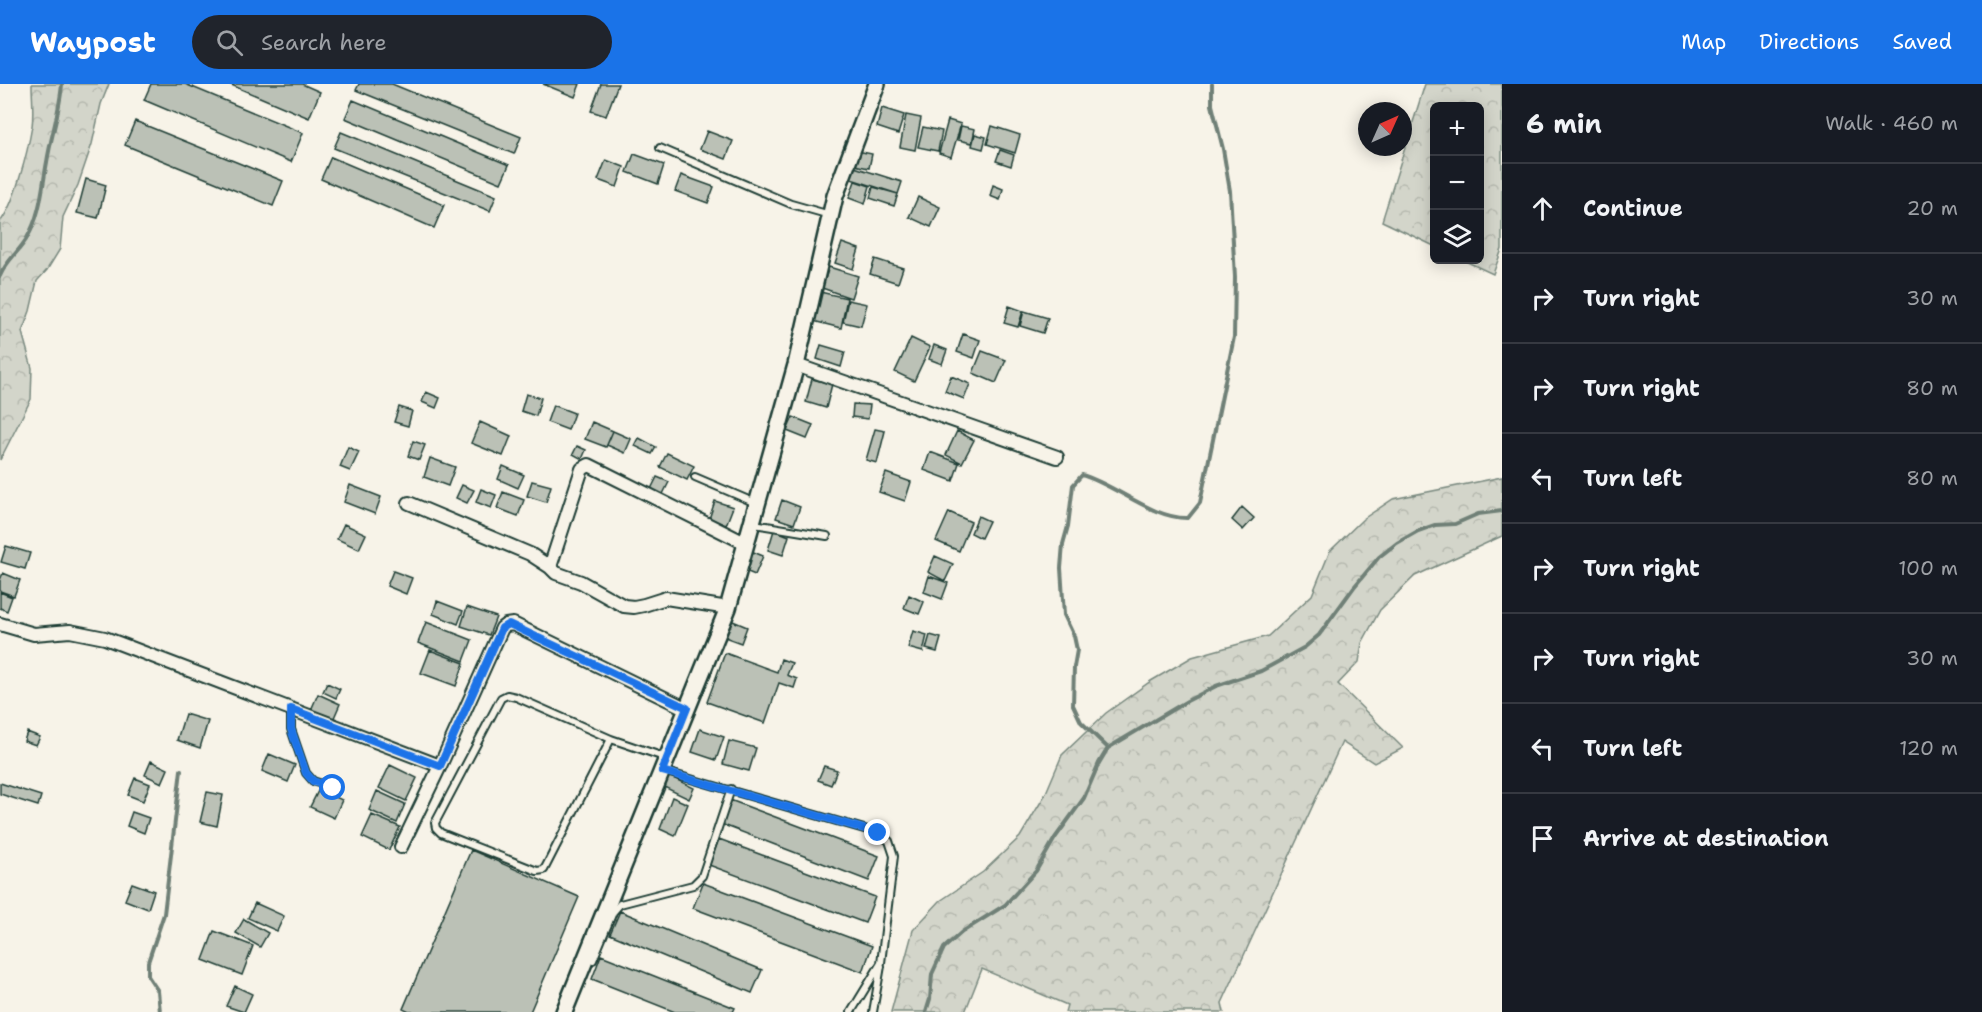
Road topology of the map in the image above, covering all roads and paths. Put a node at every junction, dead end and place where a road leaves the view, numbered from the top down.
1 (878, 84) edge
2 (660, 148) dead end
3 (831, 216) junction
4 (796, 365) junction
5 (1057, 457) dead end
6 (695, 477) dead end
7 (409, 503) dead end
8 (758, 504) junction
9 (753, 524) junction
10 (827, 536) dead end
11 (747, 544) junction
12 (550, 567) junction
13 (728, 608) junction
14 (0, 624) edge
15 (687, 708) junction
16 (291, 709) junction
17 (611, 739) junction
18 (665, 764) junction
19 (440, 766) junction
20 (333, 788) dead end
21 (731, 789) junction
22 (401, 847) dead end
23 (881, 963) junction
24 (564, 1012) edge
25 (571, 1012) edge
26 (851, 1012) edge
27 (873, 1012) edge

1 - 3 street
2 - 3 lane
3 - 4 street
4 - 5 street
4 - 8 street
6 - 8 lane
7 - 12 street
8 - 9 street
9 - 10 lane
9 - 11 street
11 - 12 street
11 - 13 street
12 - 13 street
13 - 15 street
14 - 16 street
15 - 18 street
15 - 19 street
16 - 19 street
16 - 20 lane
17 - 17 lane
17 - 18 lane
18 - 21 lane
18 - 24 street
19 - 22 street
21 - 23 lane
21 - 25 lane
23 - 26 lane
23 - 27 lane

